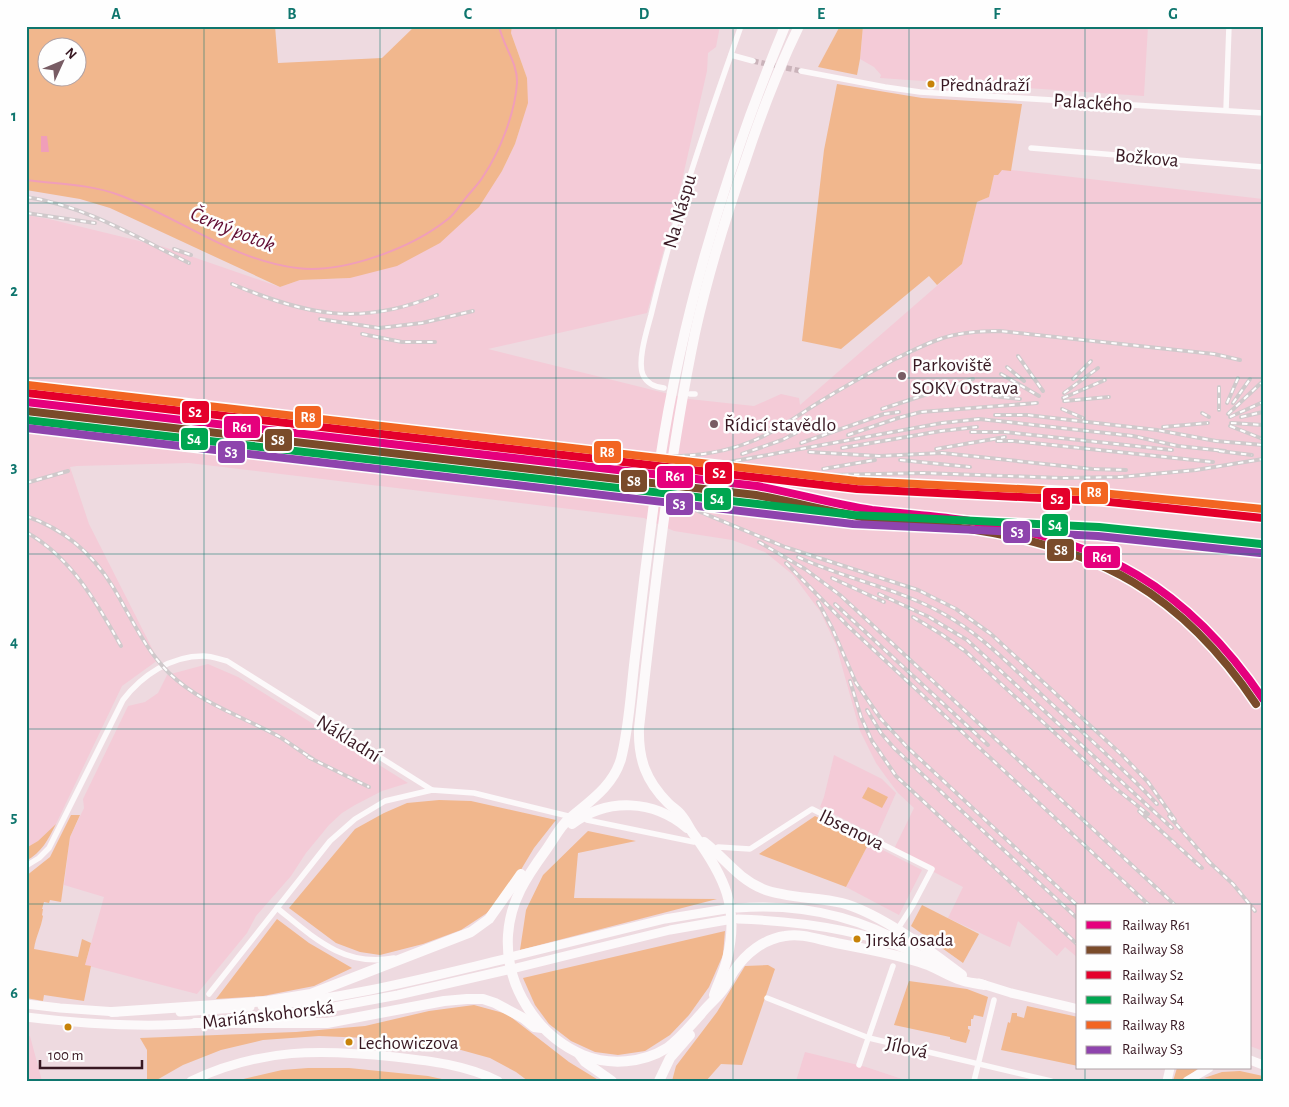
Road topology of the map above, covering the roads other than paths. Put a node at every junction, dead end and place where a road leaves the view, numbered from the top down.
1 (742, 26) edge
2 (785, 26) edge
3 (799, 26) edge
4 (1229, 26) edge
5 (731, 55) junction
6 (753, 61) tunnel mouth
7 (801, 71) tunnel mouth
8 (1226, 110) junction
9 (1263, 113) edge
10 (1032, 148) dead end
11 (1263, 167) edge
12 (664, 388) dead end
13 (432, 790) junction
14 (568, 816) dead end
15 (587, 820) dead end
16 (694, 838) junction
17 (548, 848) junction
18 (718, 848) dead end
19 (26, 866) edge
20 (277, 908) junction
21 (737, 908) dead end
22 (726, 909) dead end
23 (738, 919) dead end
24 (727, 920) dead end
25 (897, 930) junction
26 (418, 952) junction
27 (894, 966) dead end
28 (960, 974) junction
29 (984, 985) junction
30 (209, 994) dead end
31 (768, 998) dead end
32 (994, 1000) dead end
33 (711, 1003) junction
34 (26, 1004) edge
35 (1076, 1009) edge
36 (112, 1012) junction
37 (26, 1017) edge
38 (195, 1023) junction
39 (539, 1026) junction
40 (869, 1038) junction
41 (574, 1051) junction
42 (978, 1064) junction
43 (860, 1065) dead end
44 (1206, 1070) edge
45 (191, 1081) edge
46 (498, 1081) edge
47 (612, 1081) edge
48 (659, 1081) edge
49 (974, 1081) edge
50 (1051, 1081) edge
51 (1187, 1081) edge

1 - 5 street, Na Náspu
2 - 17 highway
3 - 16 highway
4 - 8 street
5 - 6 street
5 - 12 street, Na Náspu
7 - 8 street, Palackého
8 - 9 street, Palackého
10 - 11 street, Božkova
13 - 14 street, Nákladní
13 - 19 street, Nákladní
13 - 20 street, Nákladní
15 - 16 street
16 - 17 highway
16 - 25 highway
16 - 33 highway
17 - 26 highway
17 - 39 highway
18 - 25 street, Ibsenova
20 - 26 street
20 - 30 street, Nákladní
21 - 28 main road
22 - 36 main road, Mariánskohorská
23 - 28 main road
24 - 38 main road, Mariánskohorská
25 - 28 highway
26 - 36 highway
27 - 40 street
28 - 29 main road
29 - 33 highway
29 - 35 main road
31 - 40 street, Jílová
32 - 42 street
33 - 41 highway
33 - 48 highway
34 - 36 main road, Mariánskohorská
37 - 38 main road, Mariánskohorská
38 - 39 highway
39 - 41 highway
40 - 42 street, Jílová
40 - 43 street
41 - 47 highway
42 - 49 street
42 - 50 street, Jílová
44 - 51 main road
45 - 46 main road

